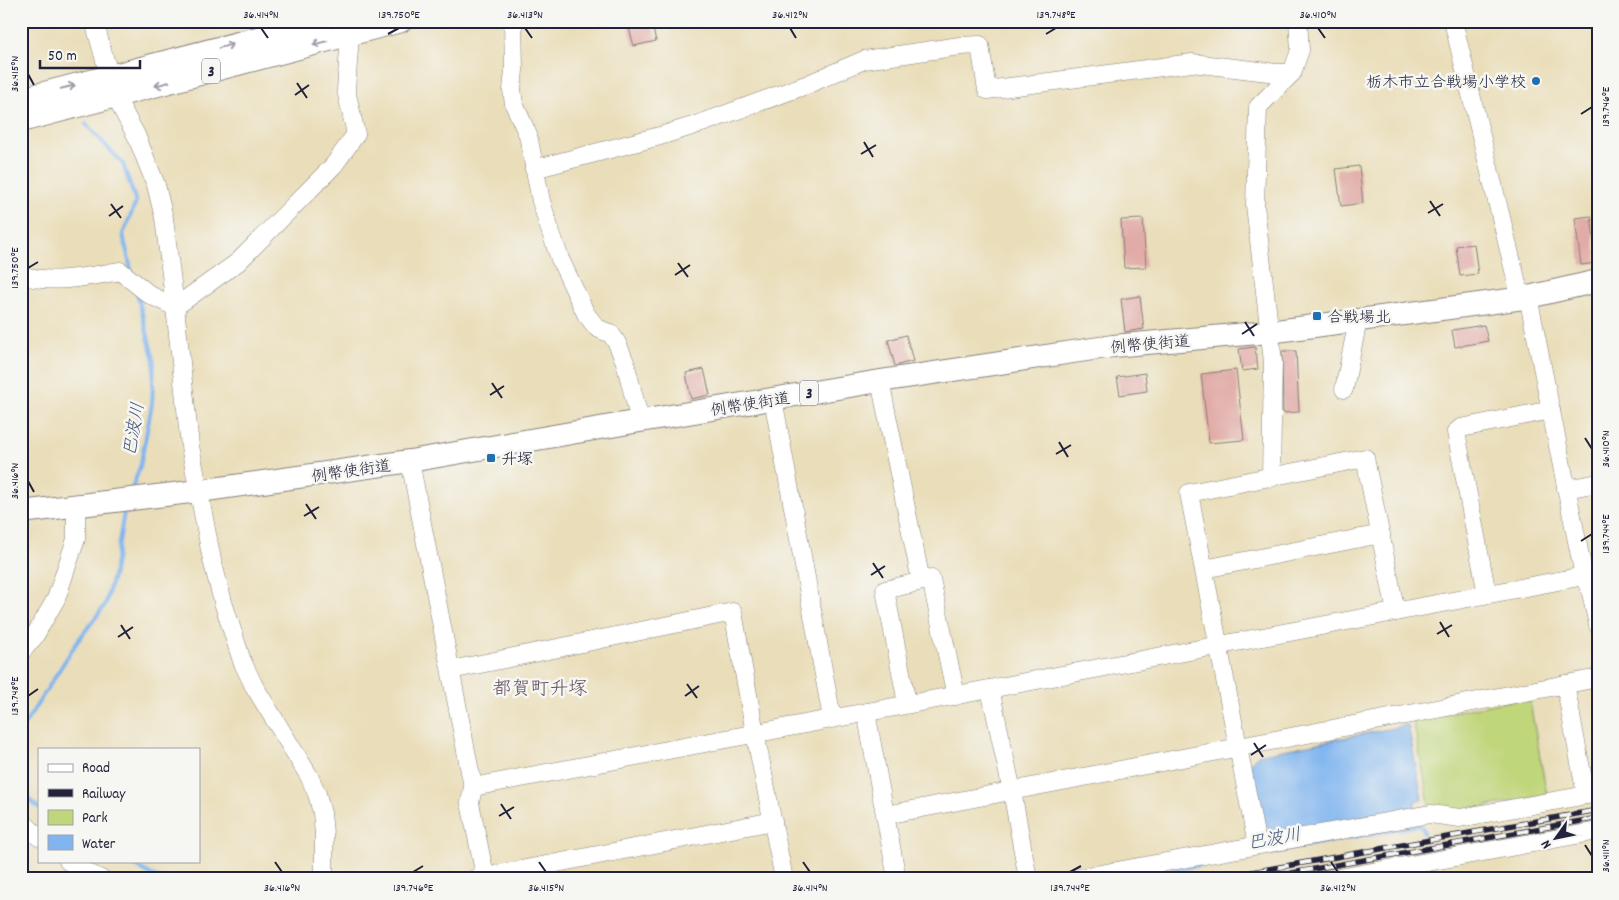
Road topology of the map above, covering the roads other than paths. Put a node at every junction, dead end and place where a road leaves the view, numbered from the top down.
1 (94, 21) edge
2 (323, 21) edge
3 (401, 21) edge
4 (513, 21) edge
5 (1298, 21) edge
6 (1453, 21) edge
7 (351, 28) edge
8 (1292, 73) junction
9 (112, 86) junction
10 (21, 99) edge
11 (21, 121) edge
12 (534, 168) junction
13 (21, 275) edge
14 (1598, 281) edge
15 (1524, 298) junction
16 (175, 307) junction
17 (1358, 320) junction
18 (1269, 332) junction
19 (880, 382) junction
20 (1344, 389) dead end
21 (773, 400) junction
22 (1551, 410) junction
23 (640, 421) junction
24 (410, 461) junction
25 (1271, 478) junction
26 (1598, 484) edge
27 (1566, 489) junction
28 (199, 492) junction
29 (76, 507) junction
30 (21, 512) edge
31 (1381, 534) junction
32 (1204, 569) junction
33 (1584, 576) junction
34 (921, 581) junction
35 (1487, 594) junction
36 (1396, 612) junction
37 (1598, 625) edge
38 (1219, 646) junction
39 (21, 652) edge
40 (451, 670) junction
41 (1598, 678) edge
42 (1565, 684) junction
43 (990, 689) junction
44 (956, 696) junction
45 (907, 703) junction
46 (866, 712) junction
47 (832, 718) junction
48 (755, 733) junction
49 (1238, 748) junction
50 (473, 787) junction
51 (1012, 791) junction
52 (1592, 794) edge
53 (886, 815) junction
54 (21, 820) edge
55 (772, 821) junction
56 (1598, 831) edge
57 (38, 836) edge
58 (1257, 845) junction
59 (69, 862) edge
60 (479, 878) edge
61 (102, 879) edge
62 (324, 879) edge
63 (784, 879) edge
64 (897, 879) edge
65 (1028, 879) edge
66 (1073, 879) edge
67 (1334, 879) edge

1 - 9 street
9 -> 2 main road, 3
3 - 7 main road, 3
4 - 12 street
5 - 8 street
6 - 15 street
7 -> 9 main road, 3
7 - 16 street
8 - 12 street
8 - 18 street
10 -> 9 main road, 3
9 - 11 main road, 3
9 - 16 street
12 - 23 street
13 - 16 street
14 - 15 main road, 例幣使街道 / 3
15 - 17 main road, 例幣使街道 / 3
15 - 22 street
16 - 28 street
17 - 18 main road, 例幣使街道 / 3
17 - 20 street
18 - 19 main road, 例幣使街道 / 3
18 - 25 street
19 - 21 main road, 例幣使街道 / 3
19 - 34 street
21 - 23 main road, 例幣使街道 / 3
21 - 47 street
22 - 27 street
22 - 35 street
23 - 24 main road, 例幣使街道 / 3
24 - 28 main road, 例幣使街道 / 3
24 - 40 street
25 - 31 street
25 - 32 street
26 - 27 street
27 - 33 street
28 - 29 main road, 例幣使街道 / 3
28 - 62 street
29 - 30 main road, 例幣使街道 / 3
29 - 39 street
31 - 32 street
31 - 36 street
32 - 38 street
33 - 35 street
33 - 37 street
34 - 44 street
34 - 45 street
35 - 36 street
36 - 38 street
38 - 43 street
38 - 49 street
40 - 48 street
40 - 50 street
41 - 42 street
42 - 49 street
42 - 52 street
43 - 44 street
43 - 51 street
44 - 45 street
45 - 46 street
46 - 47 street
46 - 53 street
47 - 48 street
48 - 50 street
48 - 55 street
49 - 51 street
49 - 58 street
50 - 60 street
51 - 53 street
51 - 65 street
52 - 58 street
53 - 64 street
54 - 57 street
55 - 60 street
55 - 63 street
56 - 67 street
58 - 66 street
59 - 61 street

